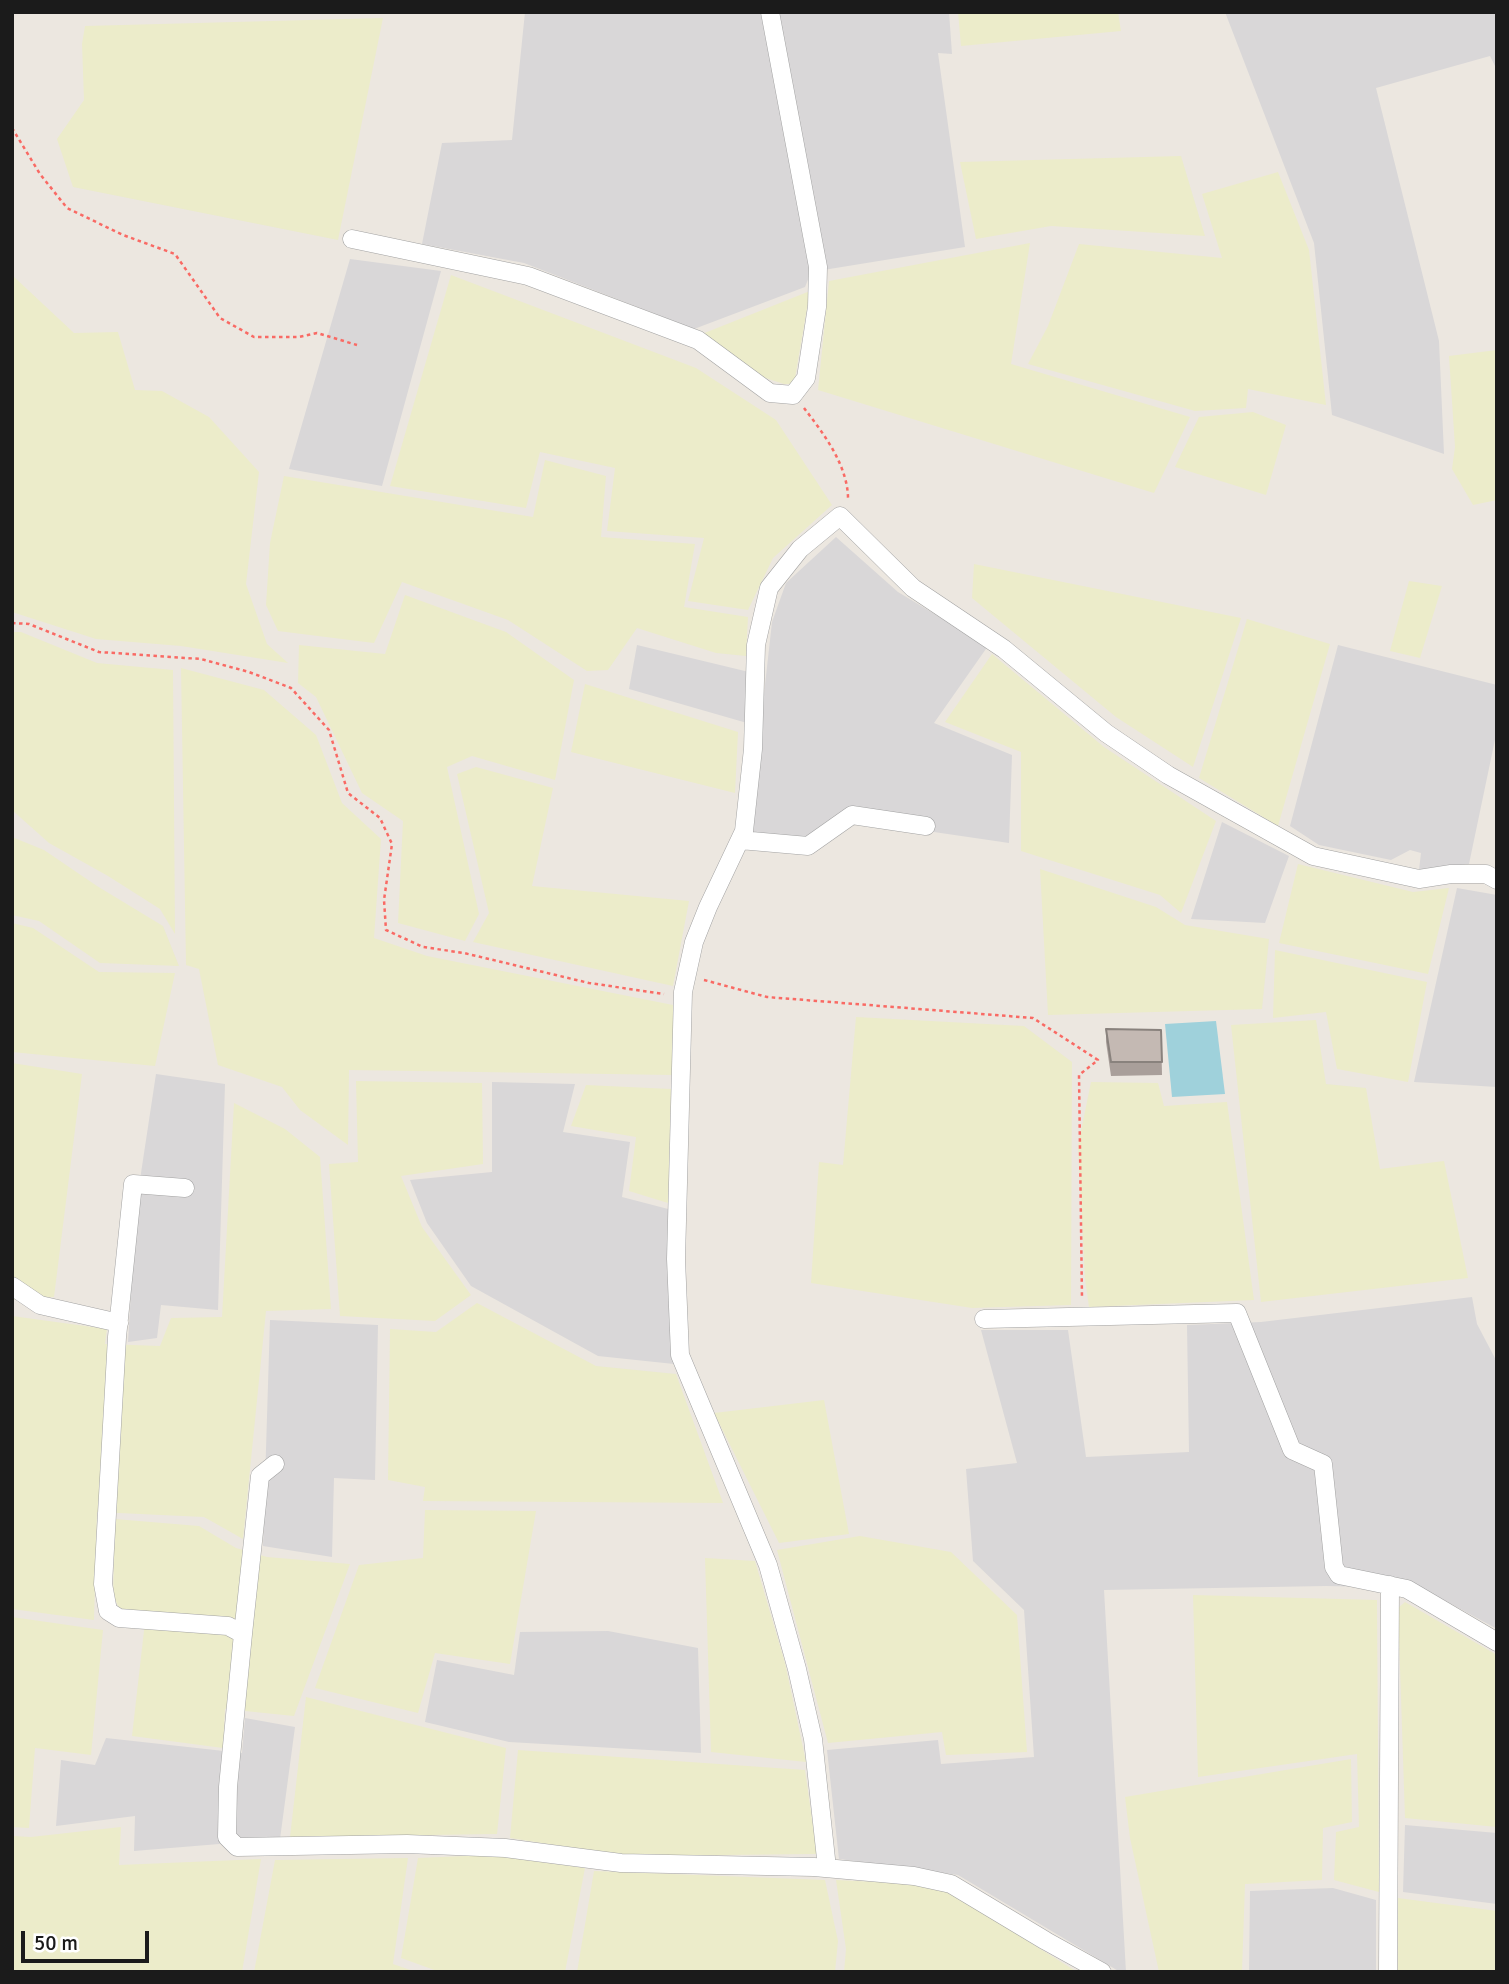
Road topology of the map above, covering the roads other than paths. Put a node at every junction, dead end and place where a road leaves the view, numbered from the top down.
1 (770, 12) edge
2 (352, 239) dead end
3 (926, 826) dead end
4 (740, 840) junction
5 (1497, 880) edge
6 (186, 1188) dead end
7 (12, 1286) edge
8 (984, 1319) dead end
9 (119, 1323) junction
10 (275, 1464) dead end
11 (1390, 1585) junction
12 (243, 1634) junction
13 (1497, 1642) edge
14 (827, 1868) junction
15 (1102, 1972) edge
16 (1388, 1972) edge

1 - 2 street
3 - 4 street
4 - 5 street
4 - 14 street
6 - 9 street
7 - 9 street
8 - 11 street
9 - 12 street
10 - 12 street
11 - 13 street
11 - 16 street
12 - 14 street
14 - 15 street

